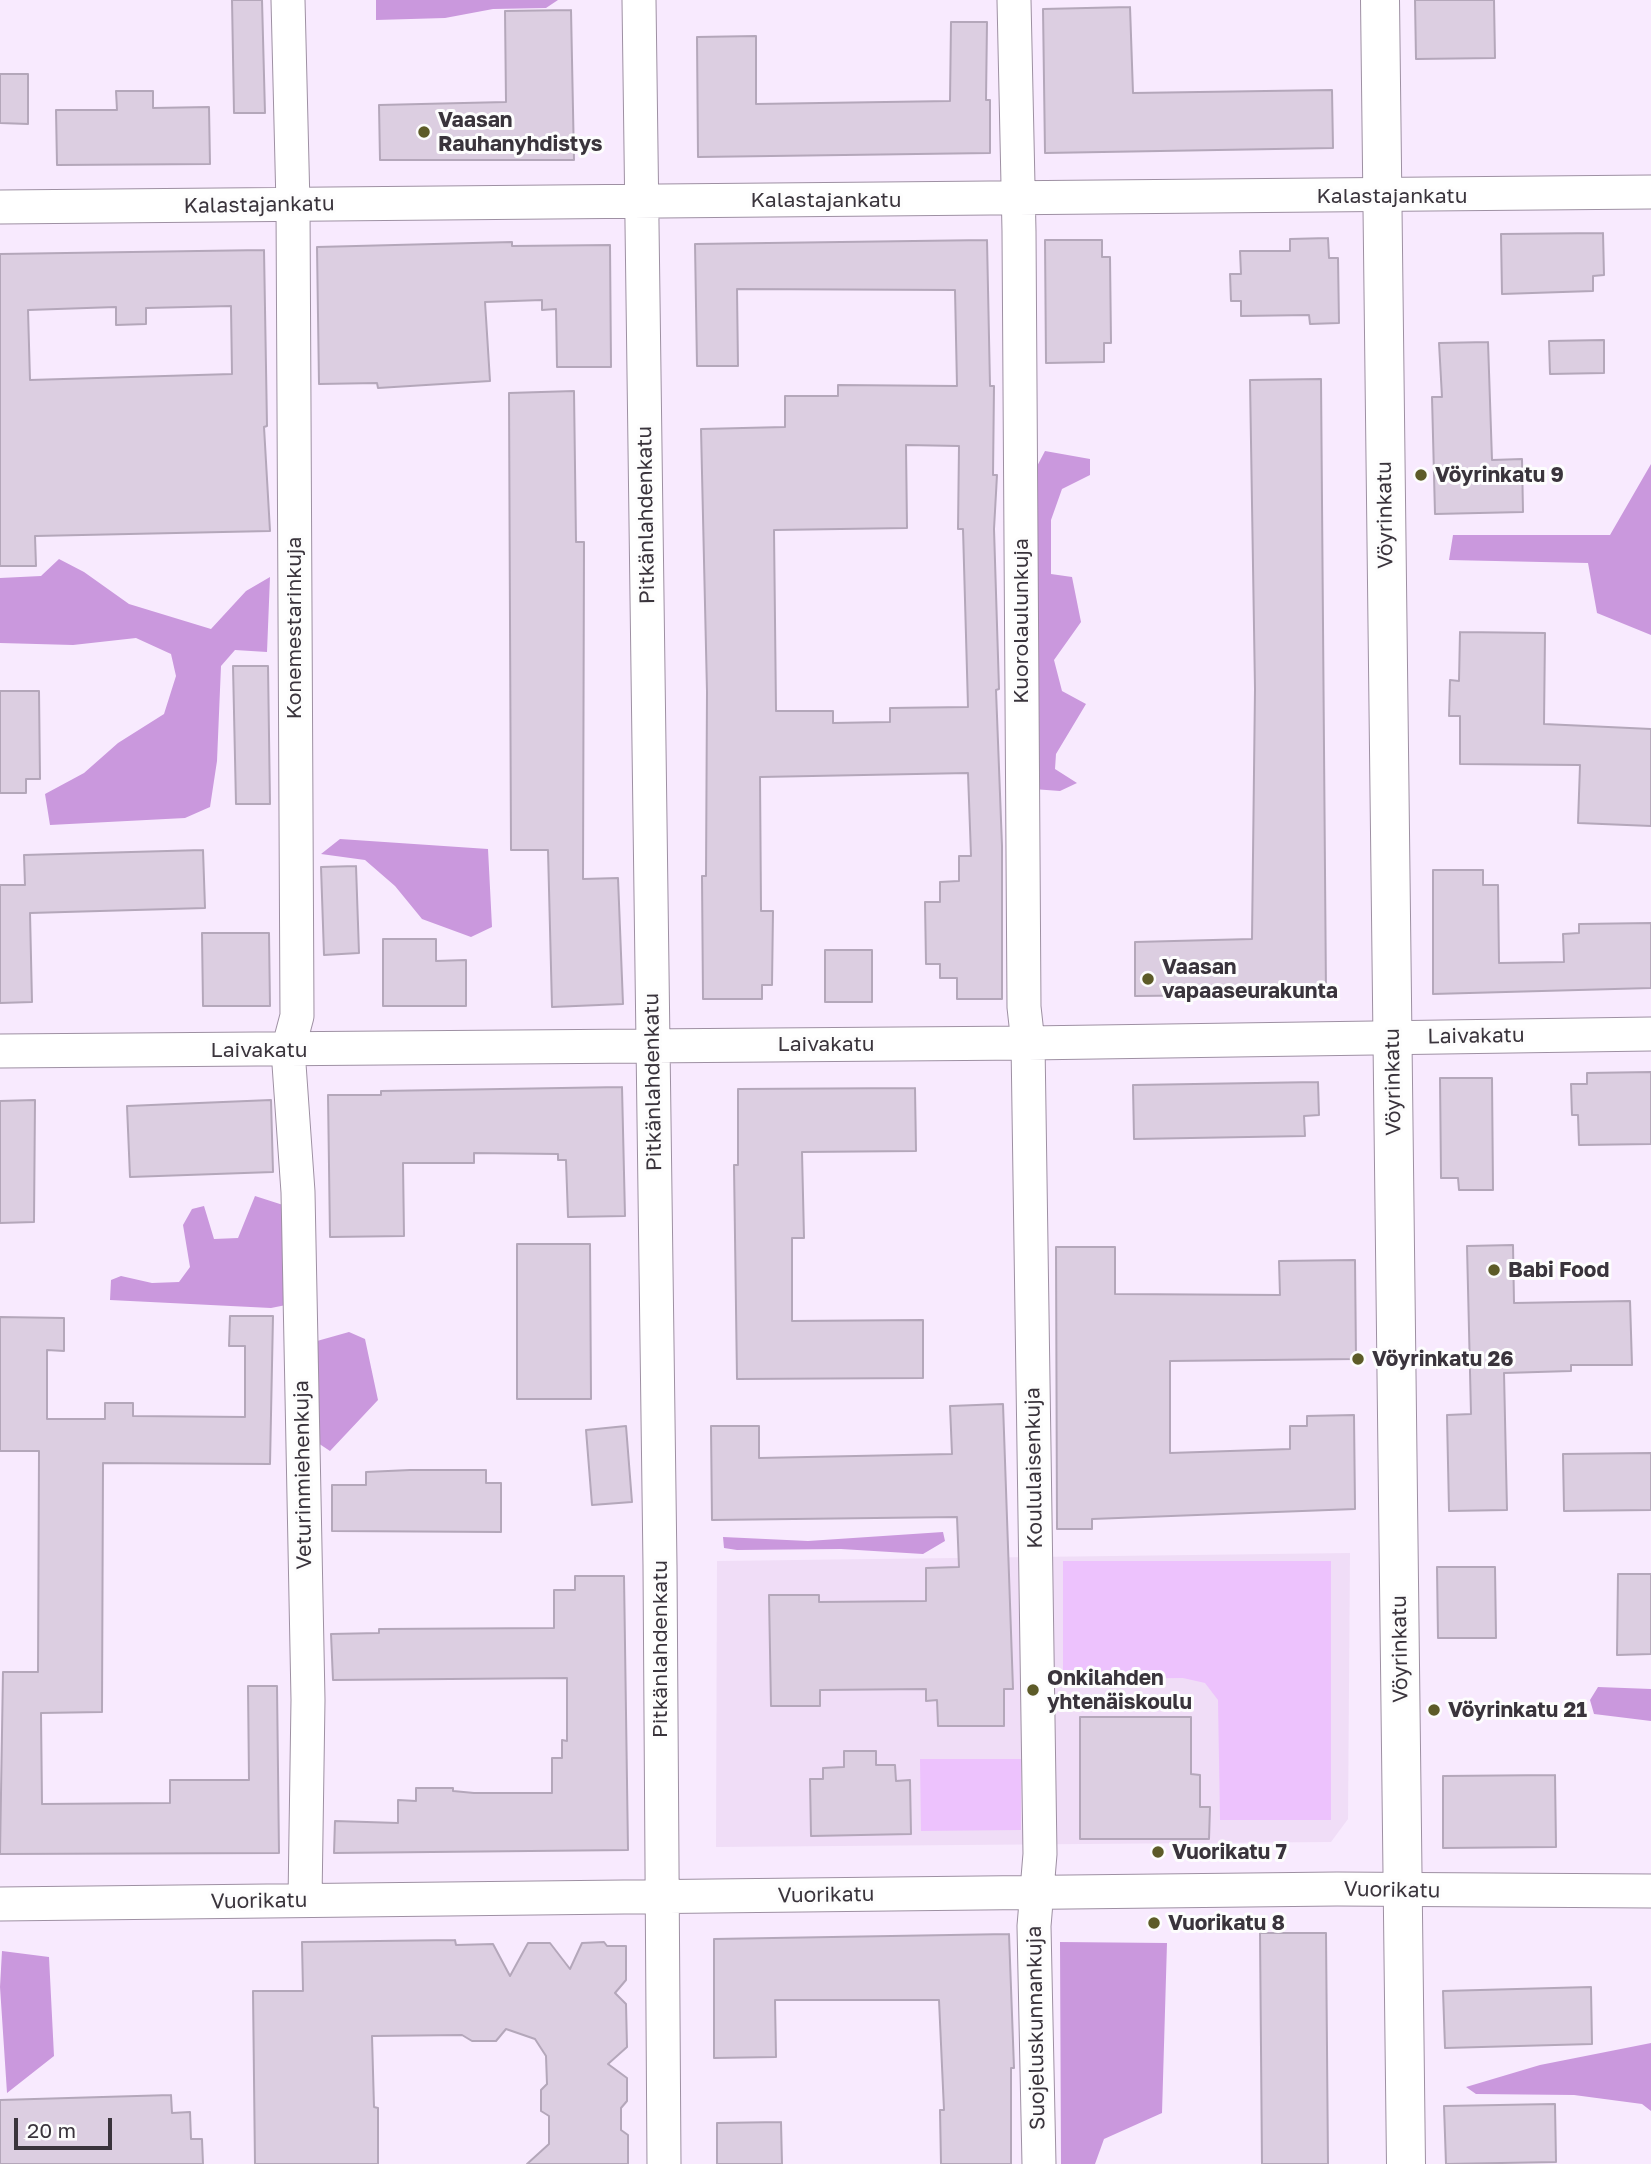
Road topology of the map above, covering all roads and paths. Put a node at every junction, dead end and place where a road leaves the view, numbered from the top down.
1 (288, 0) edge
2 (639, 0) edge
3 (1014, 0) edge
4 (1380, 0) edge
5 (1651, 192) edge
6 (1381, 195) junction
7 (1018, 198) junction
8 (642, 200) junction
9 (293, 205) junction
10 (0, 207) edge
11 (1651, 1034) edge
12 (1393, 1037) junction
13 (1028, 1043) junction
14 (652, 1045) junction
15 (288, 1050) junction
16 (0, 1051) edge
17 (1402, 1889) junction
18 (1651, 1891) edge
19 (1036, 1893) junction
20 (661, 1897) junction
21 (305, 1900) junction
22 (0, 1904) edge
23 (664, 2164) edge
24 (1039, 2164) edge
25 (1406, 2164) edge

1 - 9 street, Konemestarinkuja
2 - 8 street, Pitkänlahdenkatu
3 - 7 street, Kuorolaulunkuja
4 - 6 main road, Vöyrinkatu
5 - 6 street, Kalastajankatu
6 - 7 street, Kalastajankatu
6 - 12 main road, Vöyrinkatu
7 - 8 street, Kalastajankatu
7 - 13 street, Kuorolaulunkuja
8 - 9 street, Kalastajankatu
8 - 14 street, Pitkänlahdenkatu
9 - 10 street, Kalastajankatu
9 - 15 street, Konemestarinkuja
11 - 12 street, Laivakatu
12 - 13 street, Laivakatu
12 - 17 main road, Vöyrinkatu
13 - 14 street, Laivakatu
13 - 19 street, Koululaisenkuja
14 - 15 street, Laivakatu
14 - 20 street, Pitkänlahdenkatu
15 - 16 street, Laivakatu
15 - 21 street, Veturinmiehenkuja
17 - 18 street, Vuorikatu
17 - 19 street, Vuorikatu
17 - 25 main road, Vöyrinkatu
19 - 20 street, Vuorikatu
19 - 24 street, Suojeluskunnankuja
20 - 21 street, Vuorikatu
20 - 23 street, Pitkänlahdenkatu
21 - 22 street, Vuorikatu

